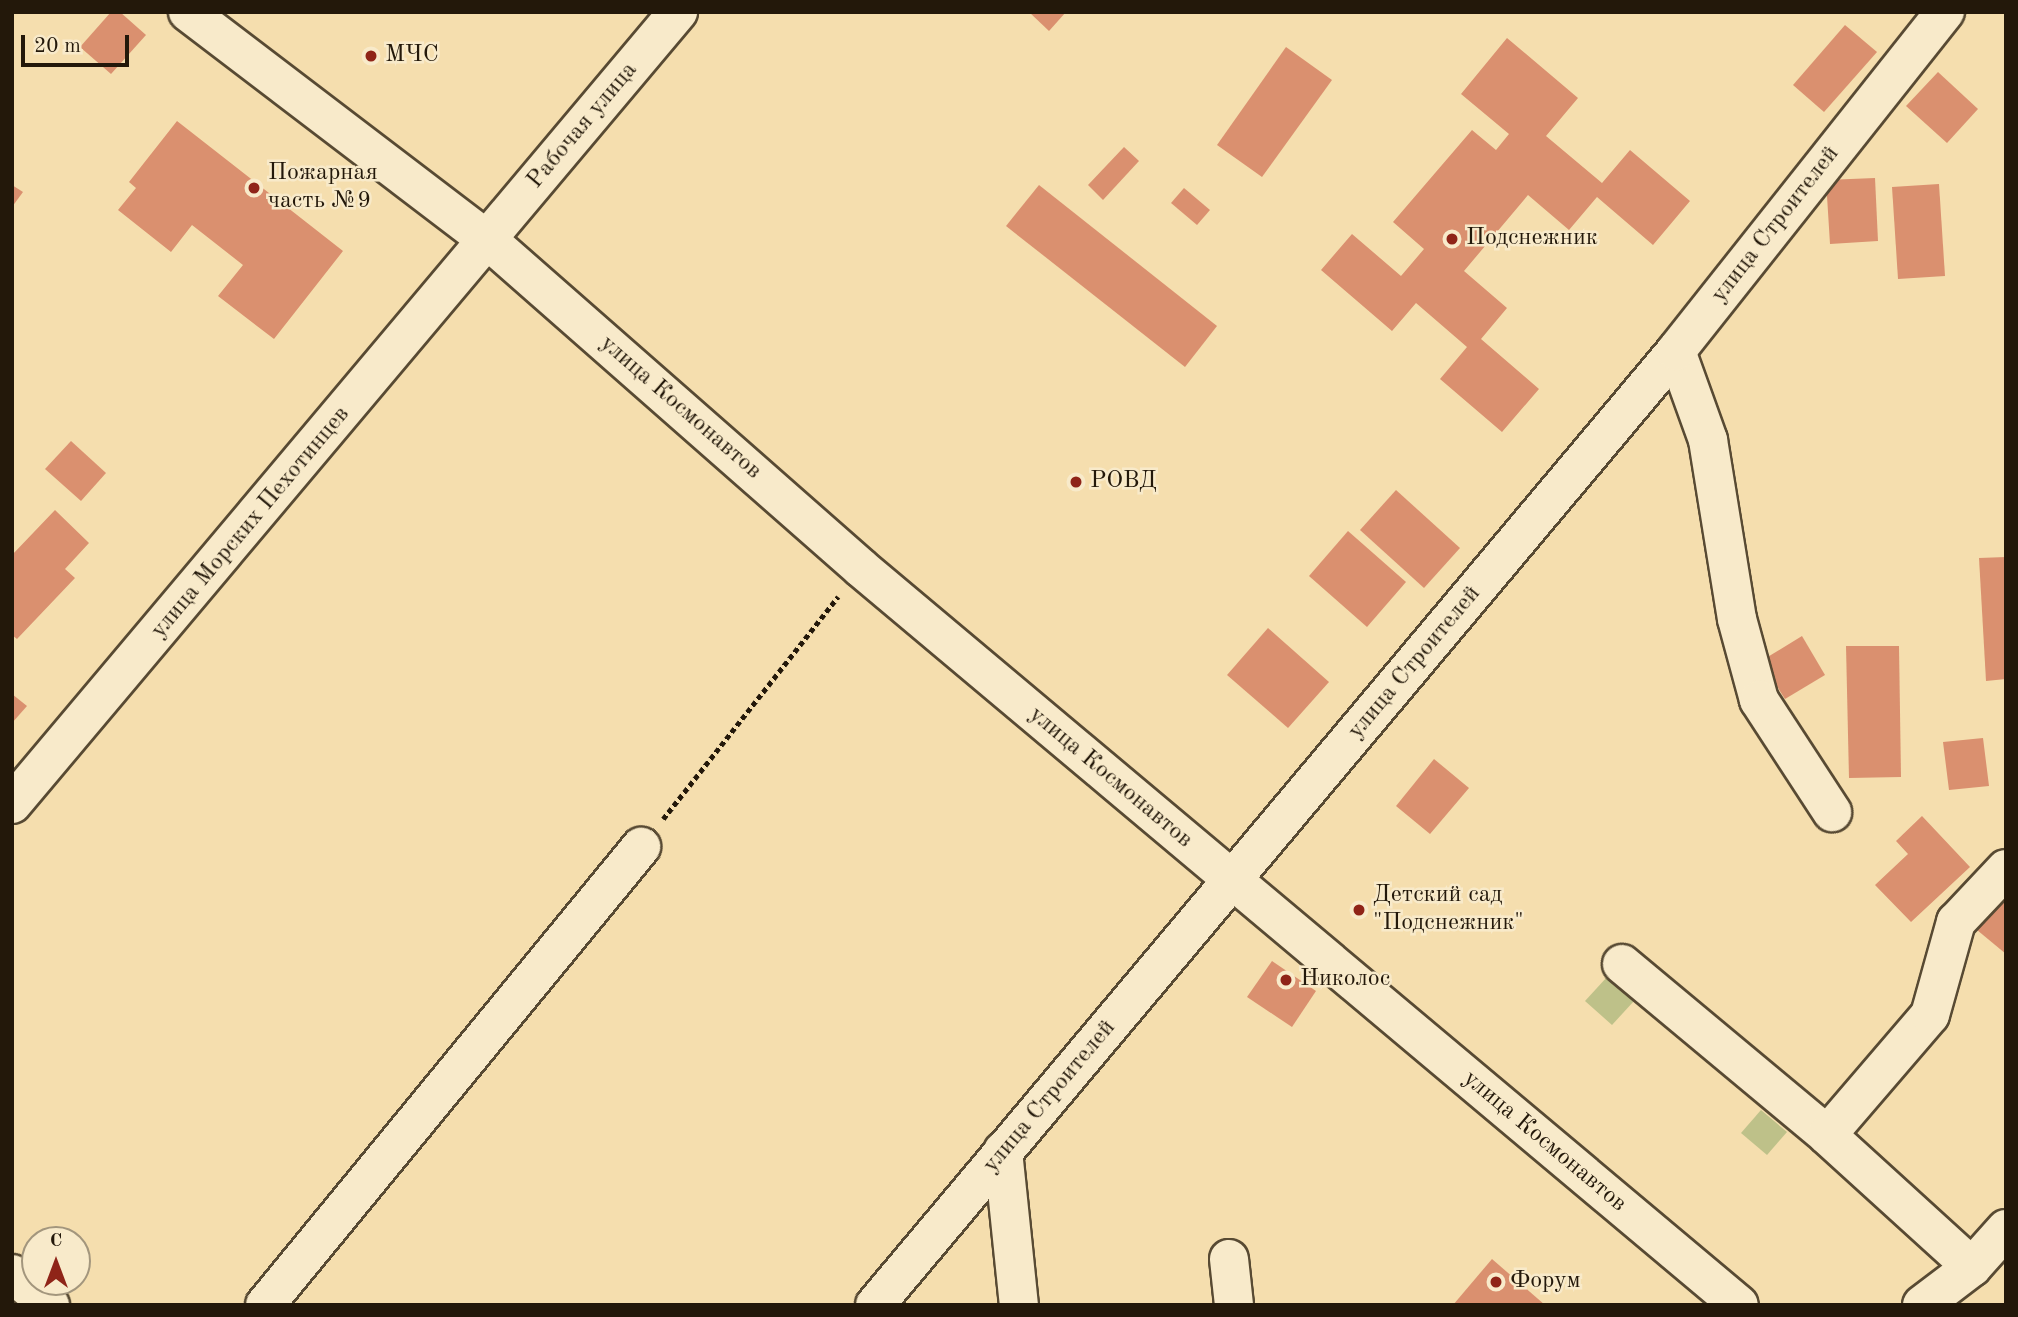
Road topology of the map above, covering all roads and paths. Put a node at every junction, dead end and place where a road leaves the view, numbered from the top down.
1 (188, 12) edge
2 (678, 12) edge
3 (1937, 15) edge
4 (489, 241) junction
5 (1676, 351) junction
6 (861, 568) junction
7 (12, 804) edge
8 (1832, 812) dead end
9 (641, 847) joint
10 (2006, 869) edge
11 (1233, 881) junction
12 (1622, 964) dead end
13 (1828, 1135) junction
14 (1003, 1151) junction
15 (2006, 1229) edge
16 (1229, 1259) dead end
17 (1989, 1269) edge
18 (12, 1274) edge
19 (50, 1305) edge
20 (265, 1305) edge
21 (875, 1305) edge
22 (1019, 1305) edge
23 (1234, 1305) edge
24 (1739, 1305) edge
25 (1922, 1305) edge

1 - 4 street, улица Космонавтов
2 - 4 street, Рабочая улица
3 - 5 street, улица Строителей
4 - 6 street, улица Космонавтов
4 - 7 street, улица Морских Пехотинцев
5 - 8 street
5 - 11 street, улица Строителей
6 - 9 path
6 - 11 street, улица Космонавтов
9 - 20 street
10 - 13 street
11 - 14 street, улица Строителей
11 - 24 street, улица Космонавтов
12 - 13 street
13 - 17 street
14 - 21 street, улица Строителей
14 - 22 street
15 - 17 street
16 - 23 street
17 - 25 street
18 - 19 street

